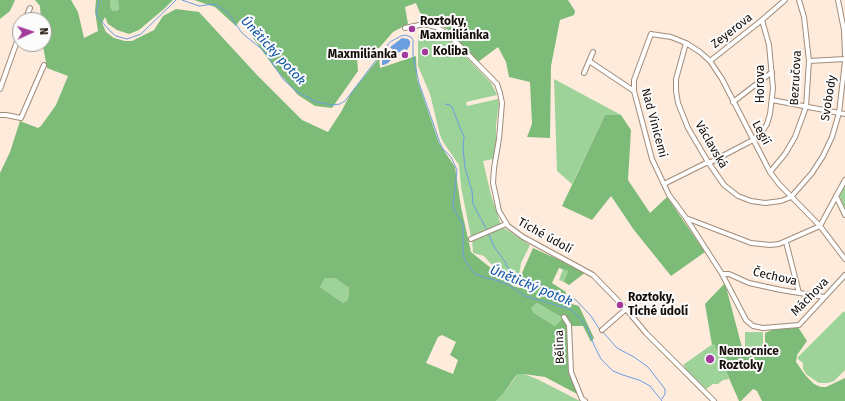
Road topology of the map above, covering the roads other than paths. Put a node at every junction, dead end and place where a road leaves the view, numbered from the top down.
1 (785, 0) edge
2 (800, 0) edge
3 (838, 0) edge
4 (30, 8) dead end
5 (28, 12) edge
6 (762, 20) junction
7 (405, 28) dead end
8 (651, 34) joint
9 (686, 43) junction
10 (13, 52) edge
11 (593, 52) dead end
12 (845, 55) edge
13 (845, 60) edge
14 (589, 61) junction
15 (710, 61) junction
16 (808, 61) junction
17 (44, 65) dead end
18 (772, 72) junction
19 (584, 73) dead end
20 (0, 89) edge
21 (634, 92) junction
22 (772, 100) junction
23 (733, 102) junction
24 (806, 107) junction
25 (839, 113) junction
26 (845, 114) edge
27 (0, 115) edge
28 (753, 140) junction
29 (708, 162) junction
30 (770, 172) junction
31 (845, 180) edge
32 (664, 184) junction
33 (836, 196) junction
34 (792, 197) junction
35 (845, 215) edge
36 (686, 218) junction
37 (506, 224) junction
38 (820, 226) junction
39 (471, 239) dead end
40 (786, 242) junction
41 (845, 258) edge
42 (722, 274) junction
43 (845, 276) edge
44 (799, 294) junction
45 (824, 297) junction
46 (626, 309) junction
47 (564, 317) dead end
48 (602, 330) dead end
49 (583, 400) edge
50 (714, 401) edge

1 - 6 street, Zeyerova
2 - 16 street, Bezručova
3 - 12 street
4 - 5 street
6 - 15 street, Zeyerova
6 - 18 street, Horova
7 - 37 street, Tiché údolí
8 - 9 street, Legií
8 - 21 street, Nad Vinicemi
9 - 15 street, Legií
9 - 29 street, Václavská
10 - 20 street
11 - 14 street
13 - 16 street
13 - 25 street, Svobody
14 - 19 street
14 - 21 street
15 - 23 street, Legií
16 - 24 street, Bezručova
17 - 27 street
18 - 22 street, Horova
18 - 23 street
21 - 32 street, Nad Vinicemi
22 - 24 street
22 - 28 street, Horova
23 - 28 street, Legií
24 - 25 street
24 - 30 street, Bezručova
25 - 26 street
25 - 34 street, Svobody
28 - 29 street, Horova
28 - 30 street, Legií
29 - 32 street, Horova
29 - 34 street, Václavská
30 - 34 street, Legií
31 - 33 street
32 - 36 street, Nad Vinicemi
33 - 35 street
33 - 38 street
34 - 38 street, Legií
36 - 40 street
36 - 42 street, Nad Vinicemi
37 - 39 street
37 - 46 street, Tiché údolí
38 - 40 street
38 - 41 street, Legií
40 - 44 street
42 - 44 street, Čechova
42 - 45 street, Máchova
43 - 45 street, Máchova
44 - 45 street, Čechova
46 - 48 street
46 - 50 street, Tiché údolí
47 - 49 street, Bělina

